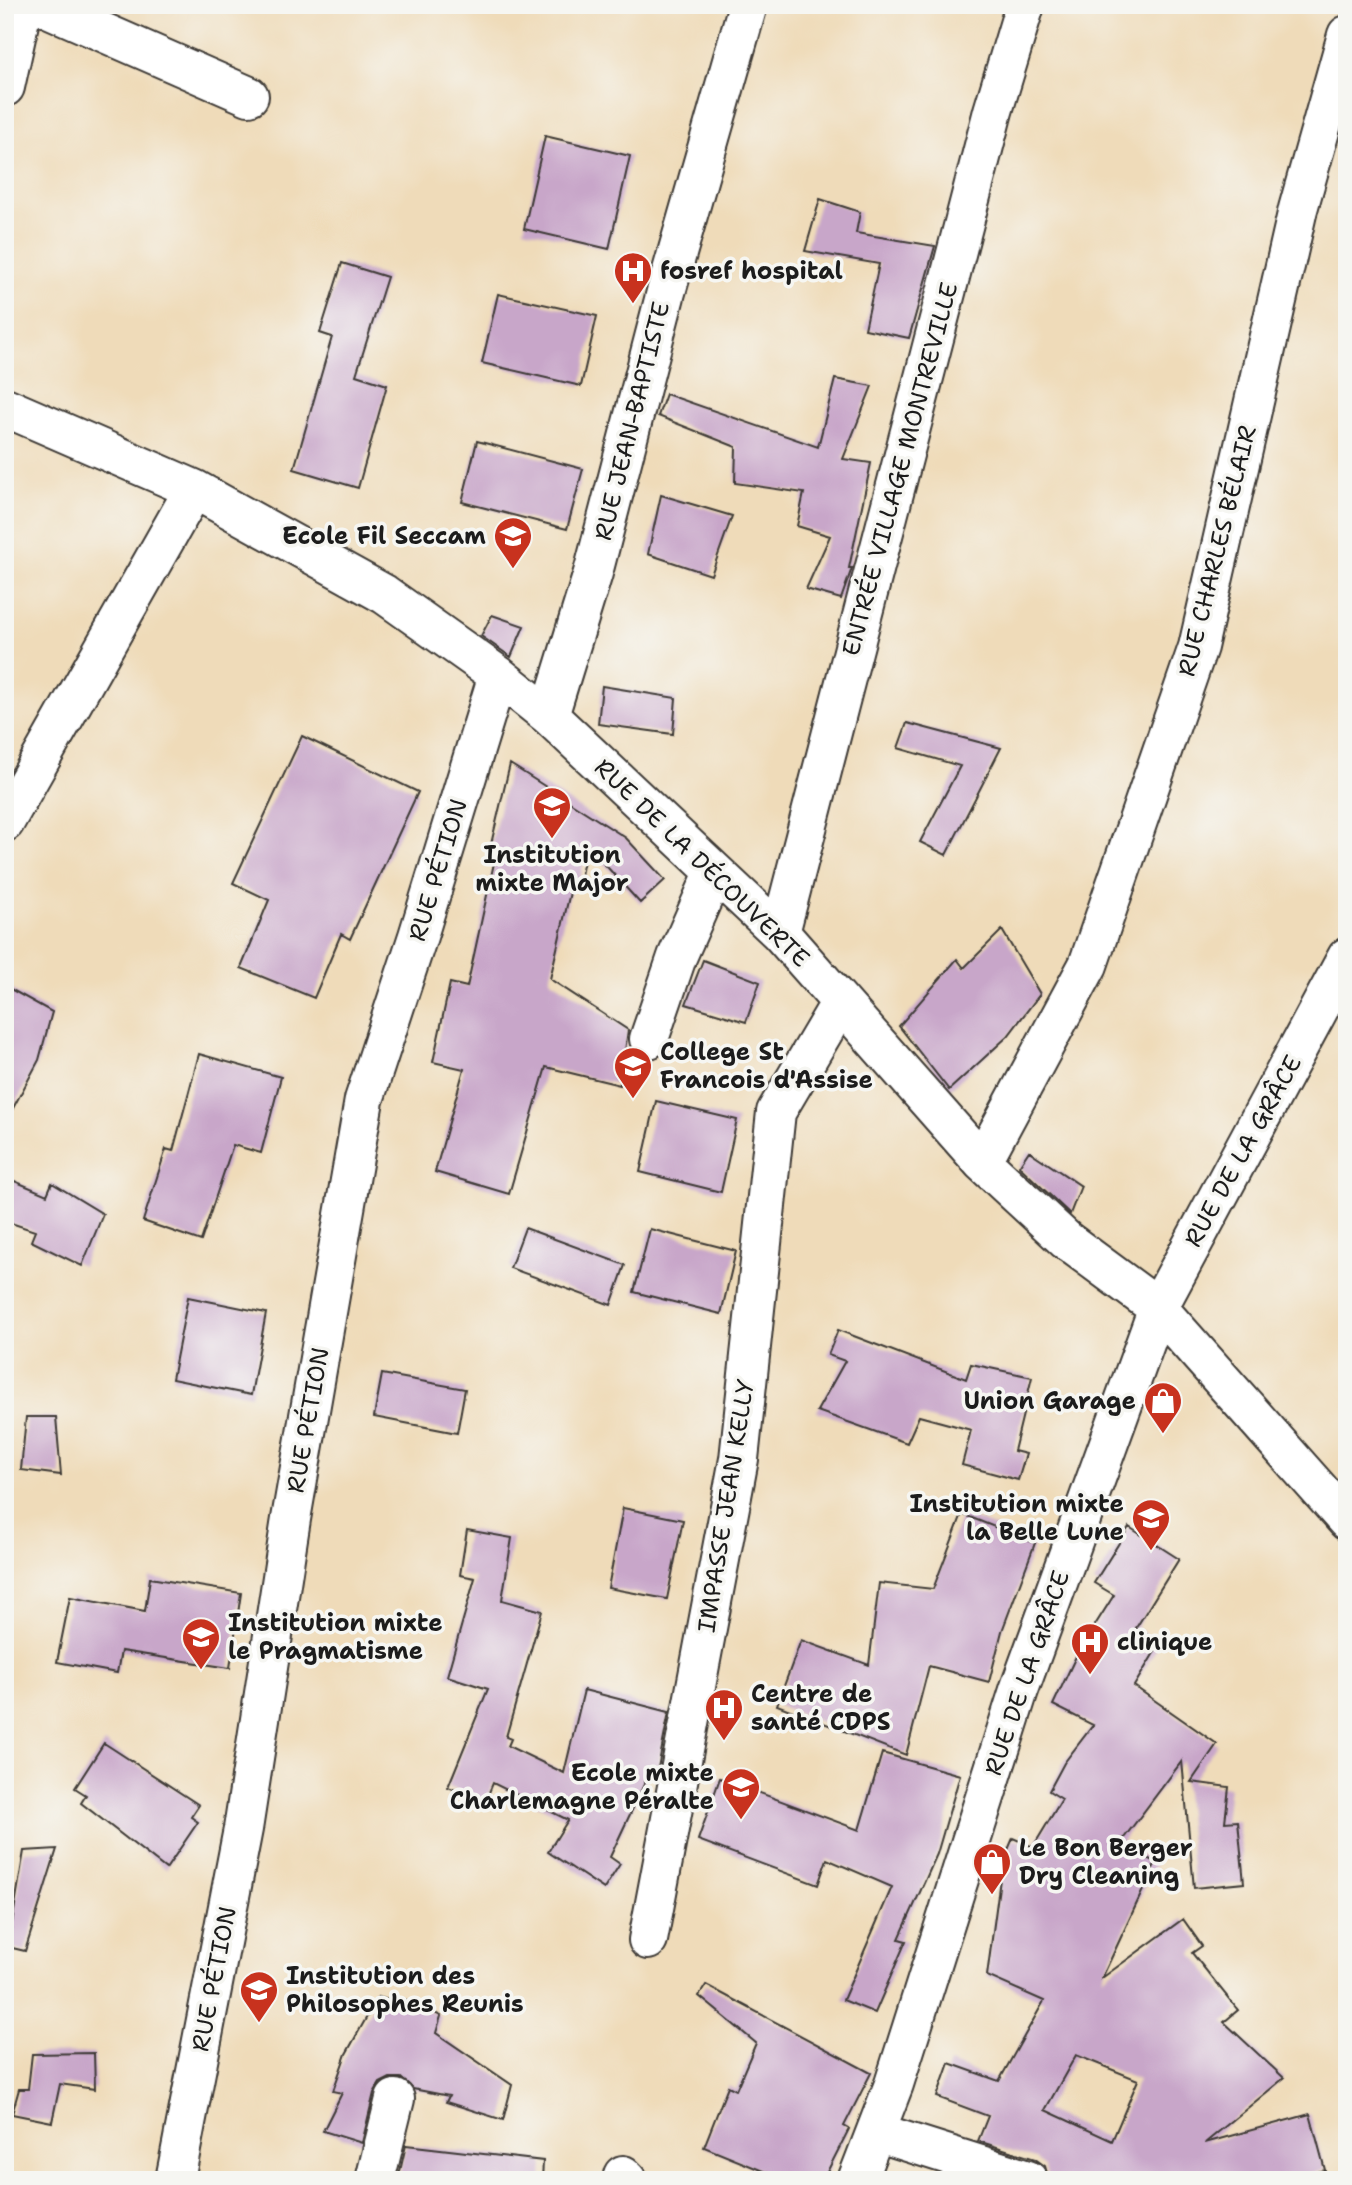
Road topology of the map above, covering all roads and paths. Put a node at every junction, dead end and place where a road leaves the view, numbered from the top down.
1 (23, 5) edge
2 (41, 5) edge
3 (748, 5) edge
4 (1025, 5) edge
5 (1347, 35) edge
6 (5, 88) edge
7 (249, 96) dead end
8 (5, 407) edge
9 (194, 489) junction
10 (498, 674) junction
11 (549, 716) junction
12 (5, 822) edge
13 (714, 873) junction
14 (780, 933) junction
15 (1347, 957) edge
16 (841, 1002) junction
17 (1337, 1006) edge
18 (649, 1039) dead end
19 (982, 1162) junction
20 (1158, 1308) junction
21 (1347, 1521) edge
22 (648, 1940) dead end
23 (395, 2099) dead end
24 (876, 2132) junction
25 (175, 2180) edge
26 (375, 2180) edge
27 (857, 2180) edge
28 (1028, 2180) edge

1 - 6 street
2 - 7 street
3 - 11 street, RUE JEAN-BAPTISTE
4 - 14 street, ENTRÉE VILLAGE MONTREVILLE
5 - 19 street, RUE CHARLES BÉLAIR
8 - 9 street, RUE DE LA DÉCOUVERTE
9 - 10 street, RUE DE LA DÉCOUVERTE
9 - 12 street
10 - 11 street, RUE DE LA DÉCOUVERTE
10 - 25 street, RUE PÉTION
11 - 13 street, RUE DE LA DÉCOUVERTE
13 - 14 street, RUE DE LA DÉCOUVERTE
13 - 18 street
14 - 16 street, RUE DE LA DÉCOUVERTE
15 - 17 street, RUE DE LA GRÂCE
16 - 19 street, RUE DE LA DÉCOUVERTE
16 - 22 street, IMPASSE JEAN KELLY
17 - 20 street, RUE DE LA GRÂCE
19 - 20 street, RUE DE LA DÉCOUVERTE
20 - 21 street, RUE DE LA DÉCOUVERTE
20 - 24 street, RUE DE LA GRÂCE
23 - 26 street
24 - 27 street, RUE DE LA GRÂCE
24 - 28 street

